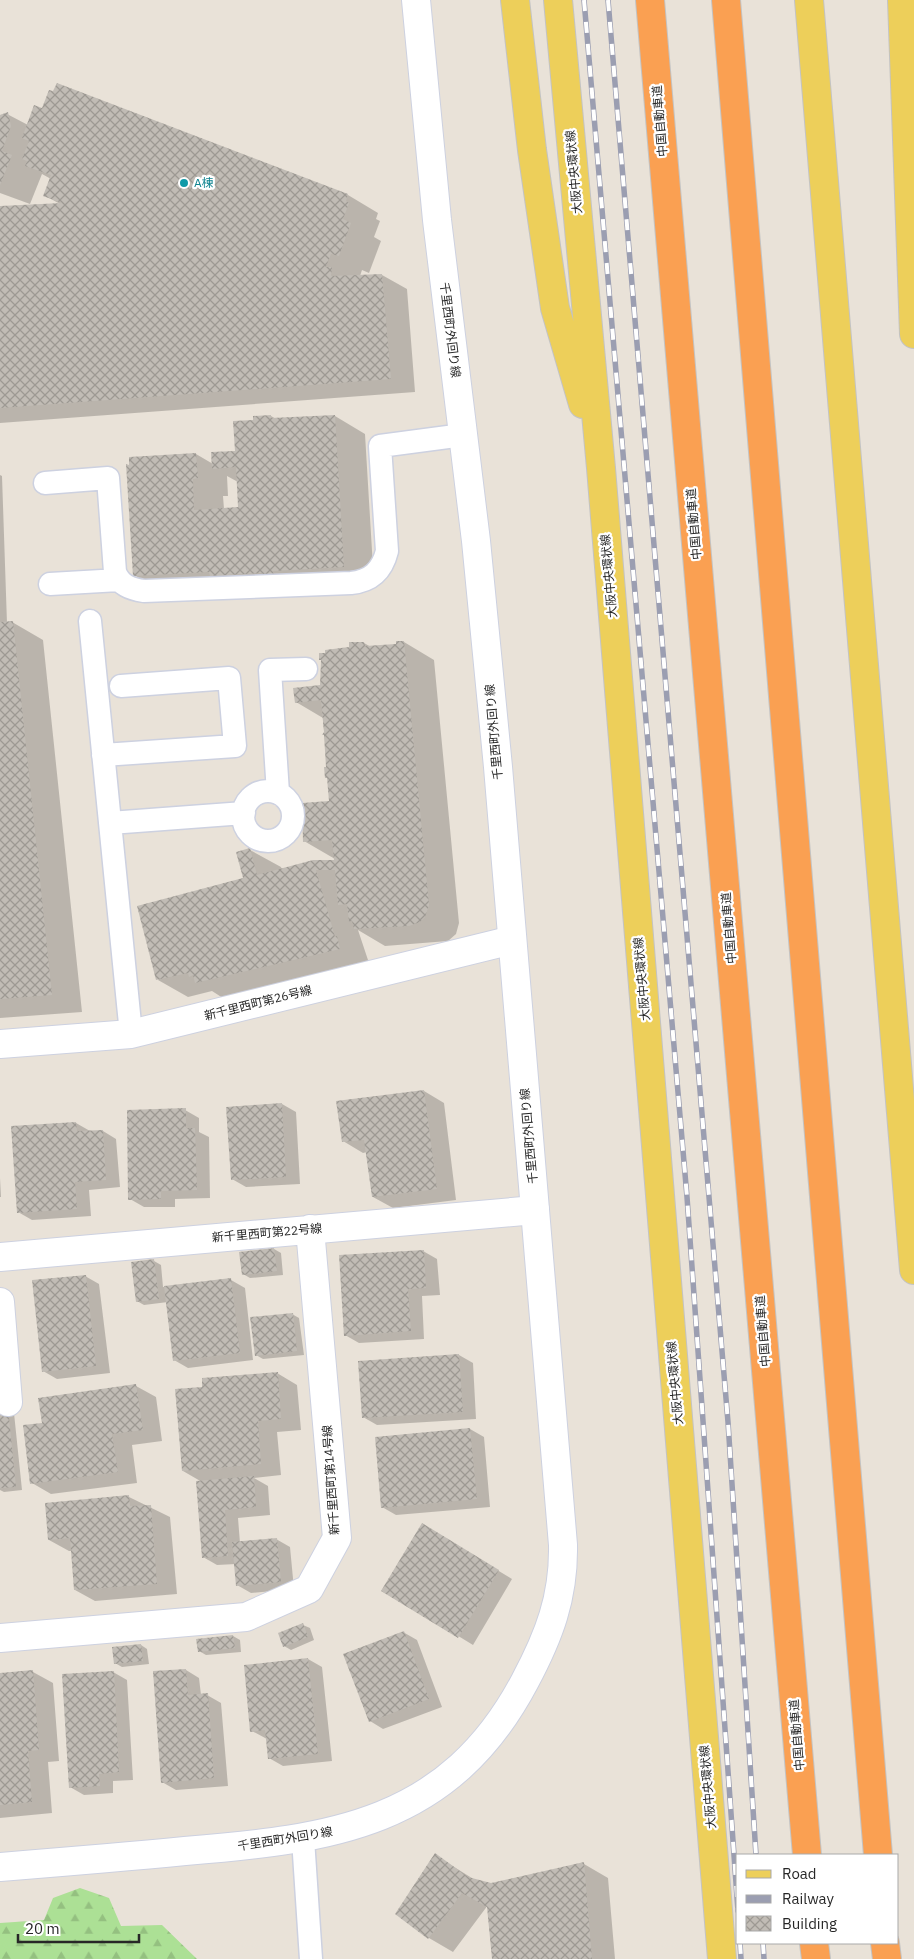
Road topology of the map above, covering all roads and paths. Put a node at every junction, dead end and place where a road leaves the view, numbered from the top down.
1 (416, 0) edge
2 (515, 0) edge
3 (558, 0) edge
4 (650, 0) edge
5 (726, 0) edge
6 (809, 0) edge
7 (902, 0) edge
8 (914, 334) edge
9 (463, 435) junction
10 (601, 468) junction
11 (45, 483) dead end
12 (118, 580) junction
13 (50, 584) dead end
14 (90, 621) dead end
15 (306, 669) dead end
16 (121, 686) dead end
17 (104, 755) junction
18 (278, 793) junction
19 (244, 813) junction
20 (110, 823) junction
21 (512, 940) junction
22 (131, 1034) junction
23 (0, 1044) edge
24 (535, 1210) junction
25 (310, 1229) junction
26 (0, 1257) edge
27 (914, 1270) edge
28 (0, 1302) edge
29 (8, 1402) dead end
30 (0, 1638) edge
31 (303, 1839) junction
32 (807, 1854) edge
33 (878, 1854) edge
34 (0, 1867) edge
35 (814, 1944) edge
36 (885, 1944) edge
37 (311, 1959) edge
38 (722, 1959) edge
39 (816, 1959) edge
40 (887, 1959) edge

1 - 9 street, 千里西町外回り線
2 - 10 main road
3 - 10 main road, 大阪中央環状線
4 - 32 highway, 中国自動車道
5 - 33 highway
6 - 27 main road
7 - 8 main road
9 - 12 lane
9 - 21 street, 千里西町外回り線
10 - 38 main road, 大阪中央環状線
11 - 12 lane
12 - 13 lane
14 - 17 lane
15 - 18 lane
16 - 17 lane
17 - 20 lane
18 - 19 lane
18 - 19 lane
19 - 20 lane
20 - 22 lane
21 - 22 street, 新千里西町第26号線
21 - 24 street, 千里西町外回り線
22 - 23 street, 新千里西町第26号線
24 - 25 street, 新千里西町第22号線
24 - 31 street, 千里西町外回り線
25 - 26 street, 新千里西町第22号線
25 - 30 street, 新千里西町第14号線
28 - 29 street
31 - 34 street, 千里西町外回り線
31 - 37 lane
35 - 39 highway
36 - 40 highway

